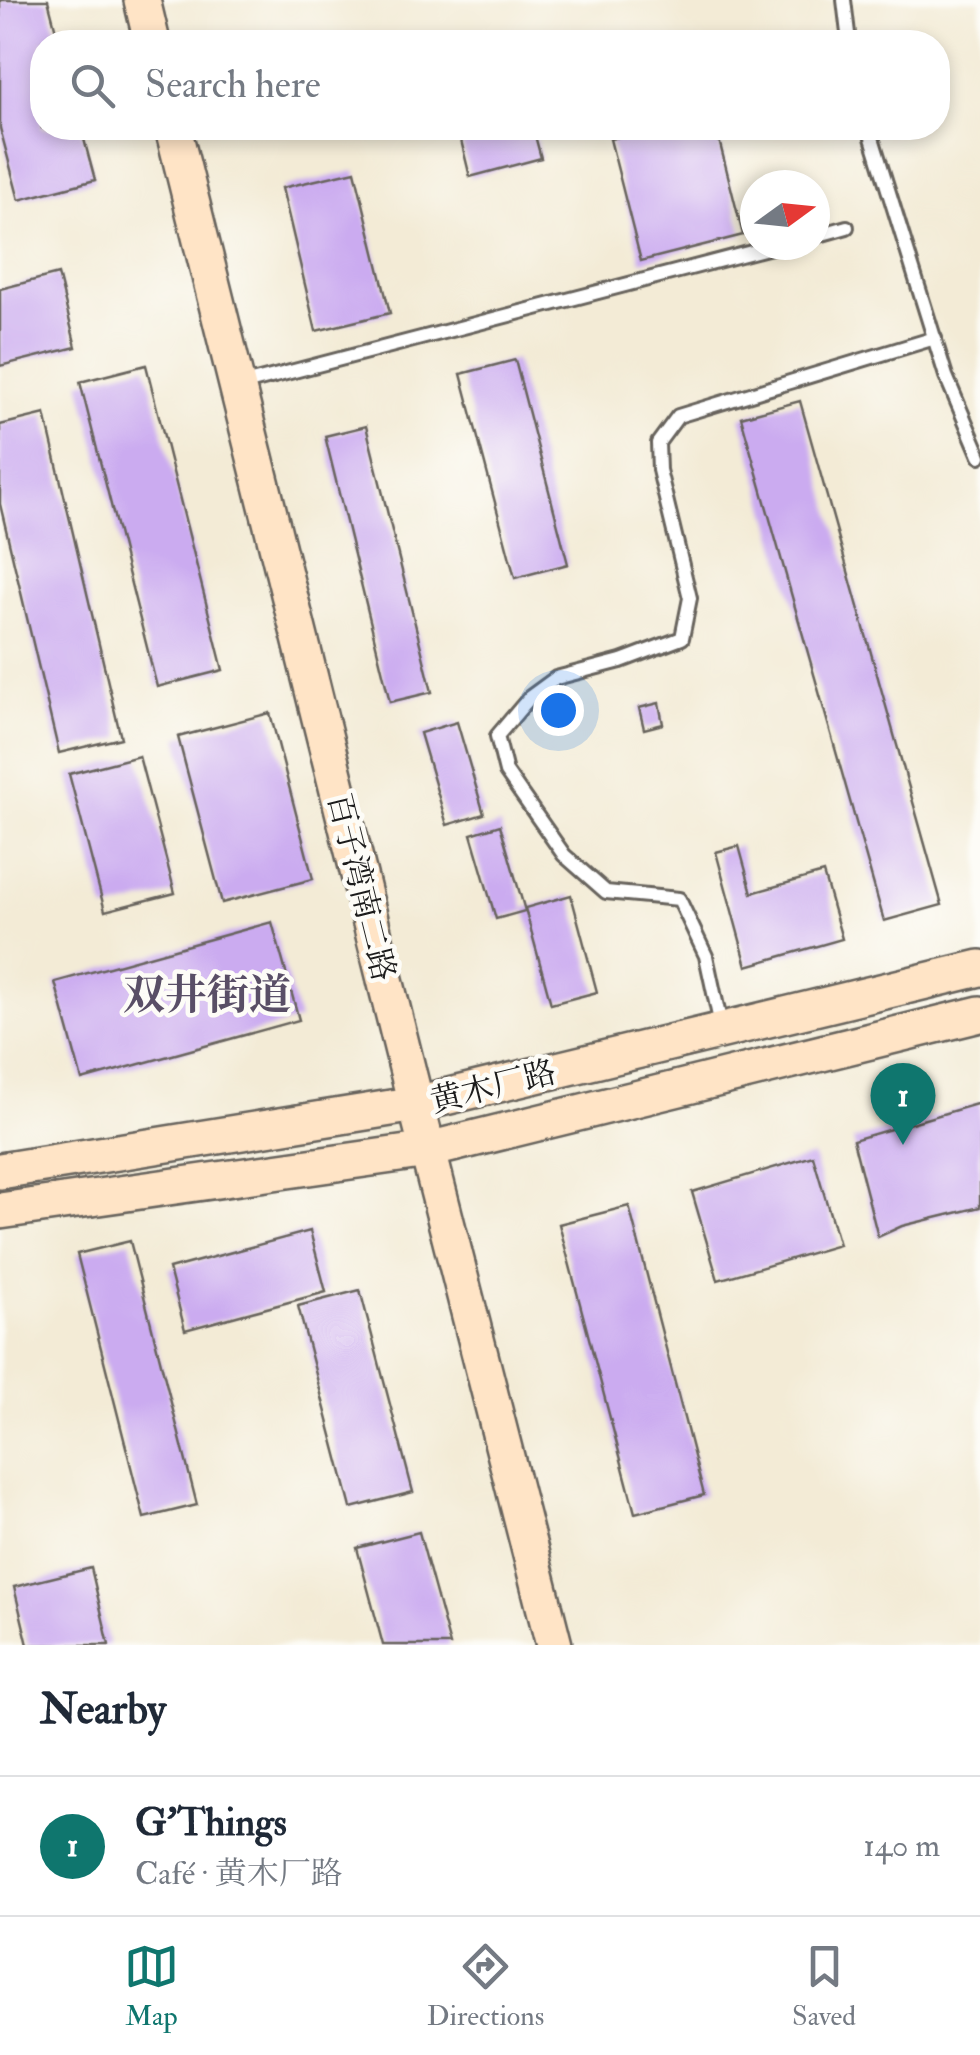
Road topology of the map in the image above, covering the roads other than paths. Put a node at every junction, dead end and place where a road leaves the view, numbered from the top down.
1 (142, 0) edge
2 (844, 0) edge
3 (149, 30) edge
4 (847, 30) edge
5 (177, 140) edge
6 (872, 140) edge
7 (847, 228) dead end
8 (830, 232) edge
9 (740, 255) edge
10 (935, 338) junction
11 (238, 386) junction
12 (980, 456) edge
13 (980, 968) edge
14 (980, 1014) edge
15 (722, 1030) junction
16 (416, 1104) junction
17 (428, 1150) junction
18 (0, 1171) edge
19 (0, 1212) edge
20 (554, 1645) edge

1 - 3 main road
2 - 4 lane
5 - 11 main road, 百子湾南二路
6 - 10 lane
7 - 8 lane
9 - 11 lane
10 - 12 lane
10 - 15 lane
11 - 16 main road, 百子湾南二路
13 - 15 main road, 黄木厂路
14 - 17 main road, 黄木厂路
15 - 16 main road, 黄木厂路
16 - 17 main road, 百子湾南二路
16 - 18 main road, 黄木厂路
17 - 19 main road, 黄木厂路
17 - 20 main road, 百子湾南二路

